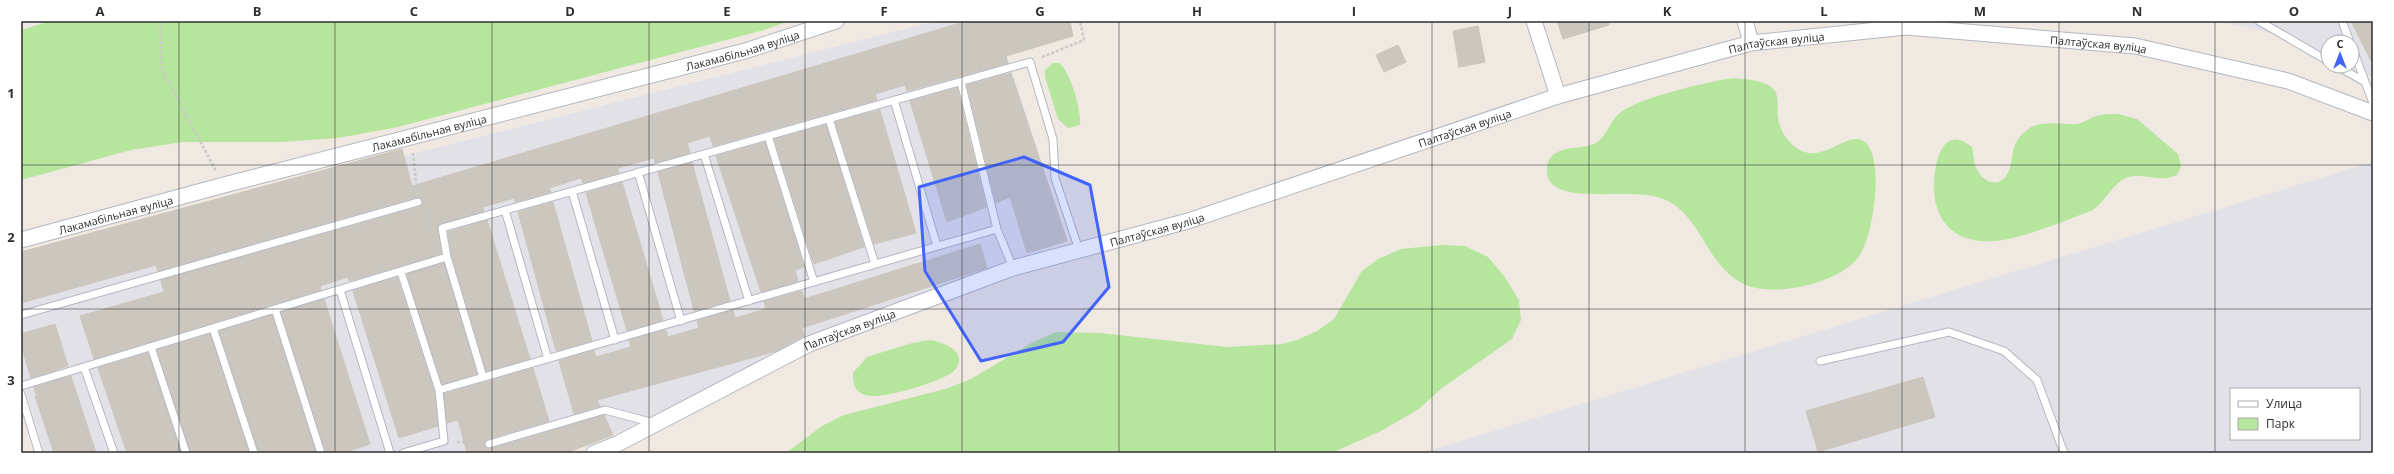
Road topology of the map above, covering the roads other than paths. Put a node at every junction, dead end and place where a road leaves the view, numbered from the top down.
1 (836, 21) edge
2 (1534, 21) edge
3 (1745, 21) edge
4 (2259, 21) edge
5 (2342, 21) edge
6 (2347, 34) edge
7 (1751, 43) junction
8 (2320, 56) edge
9 (2360, 69) edge
10 (2351, 74) edge
11 (961, 82) junction
12 (2365, 82) junction
13 (1558, 96) junction
14 (894, 100) junction
15 (2373, 103) edge
16 (2373, 113) edge
17 (829, 119) junction
18 (768, 136) junction
19 (704, 154) junction
20 (638, 172) junction
21 (572, 191) junction
22 (418, 202) road end
23 (505, 210) junction
24 (997, 229) junction
25 (21, 240) edge
26 (938, 246) junction
27 (1079, 250) junction
28 (447, 258) junction
29 (875, 264) junction
30 (1013, 268) junction
31 (401, 272) junction
32 (814, 282) junction
33 (340, 290) junction
34 (749, 301) junction
35 (275, 309) junction
36 (21, 316) edge
37 (680, 321) junction
38 (213, 328) junction
39 (615, 340) junction
40 (151, 347) junction
41 (548, 359) junction
42 (1820, 361) dead end
43 (84, 367) junction
44 (484, 377) junction
45 (21, 386) edge
46 (439, 390) junction
47 (21, 394) edge
48 (656, 424) junction
49 (488, 444) road end
50 (39, 453) edge
51 (114, 453) edge
52 (186, 453) edge
53 (254, 453) edge
54 (321, 453) edge
55 (390, 453) edge
56 (403, 453) edge
57 (594, 453) edge
58 (2064, 453) edge

1 - 25 street, Лакамабільная вуліца
2 - 13 street
3 - 7 street
4 - 8 lane
5 - 6 lane
7 - 13 street, Палтаўская вуліца
7 - 16 street, Палтаўская вуліца
9 - 12 lane
10 - 12 lane
11 - 14 lane
11 - 24 lane
11 - 27 lane
12 - 15 lane
13 - 27 street, Палтаўская вуліца
14 - 17 lane
14 - 26 lane
17 - 18 lane
17 - 29 lane
18 - 19 lane
18 - 32 lane
19 - 20 lane
19 - 34 lane
20 - 21 lane
20 - 37 lane
21 - 23 lane
21 - 39 lane
22 - 36 lane
23 - 28 lane
23 - 41 lane
24 - 26 lane
24 - 30 lane
26 - 29 lane
27 - 30 street, Палтаўская вуліца
28 - 31 lane
28 - 44 lane
29 - 32 lane
30 - 48 street, Палтаўская вуліца
31 - 33 lane
31 - 46 lane
32 - 34 lane
33 - 35 lane
33 - 55 lane
34 - 37 lane
35 - 38 lane
35 - 54 lane
37 - 39 lane
38 - 40 lane
38 - 53 lane
39 - 41 lane
40 - 43 lane
40 - 52 lane
41 - 44 lane
42 - 58 lane
43 - 45 lane
43 - 51 lane
44 - 46 lane
46 - 56 lane
47 - 50 lane
48 - 49 lane
48 - 57 street, Палтаўская вуліца

